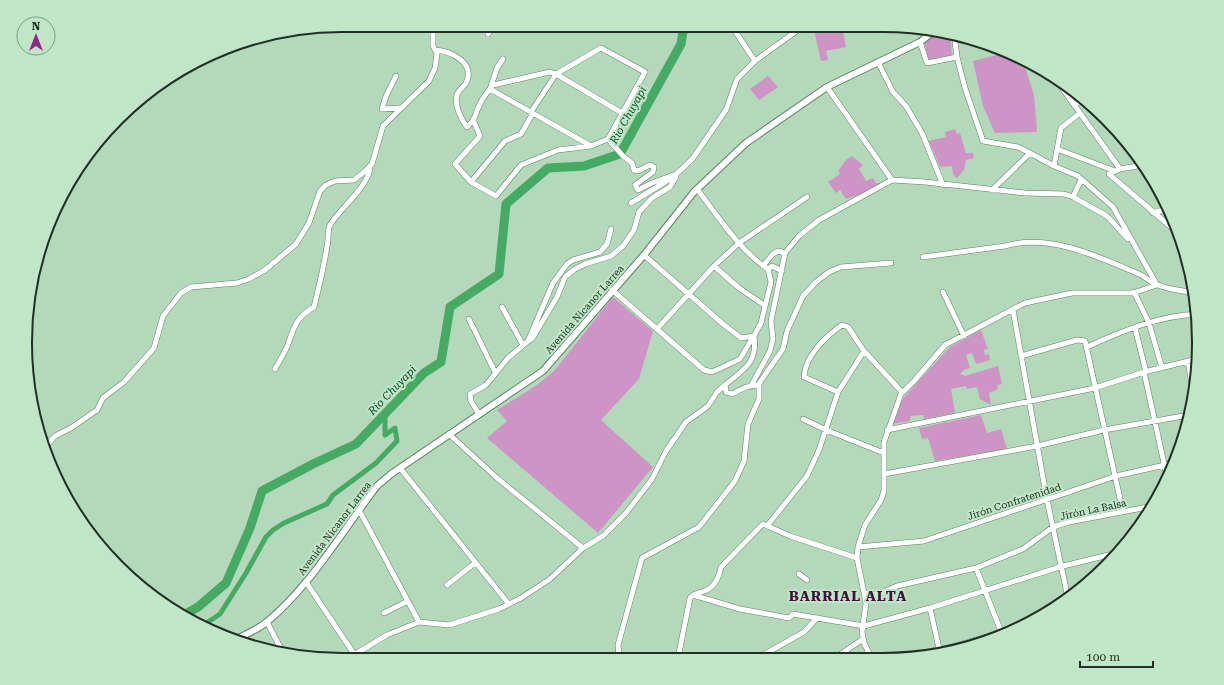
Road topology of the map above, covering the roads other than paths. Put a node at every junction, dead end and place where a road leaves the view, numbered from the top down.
1 (434, 32) edge
2 (735, 32) edge
3 (795, 32) edge
4 (928, 36) edge
5 (955, 41) edge
6 (920, 42) junction
7 (435, 50) junction
8 (957, 57) junction
9 (503, 59) dead end
10 (755, 61) junction
11 (878, 62) junction
12 (556, 74) junction
13 (396, 76) dead end
14 (828, 87) junction
15 (490, 89) junction
16 (1064, 91) edge
17 (1078, 102) edge
18 (1074, 105) junction
19 (400, 108) junction
20 (532, 113) junction
21 (1080, 113) junction
22 (622, 114) junction
23 (474, 122) junction
24 (608, 140) junction
25 (591, 146) junction
26 (1057, 149) junction
27 (1030, 153) junction
28 (370, 166) junction
29 (1054, 166) junction
30 (1137, 166) edge
31 (1120, 170) junction
32 (676, 174) junction
33 (892, 180) junction
34 (1081, 180) junction
35 (471, 182) junction
36 (943, 185) junction
37 (697, 189) junction
38 (992, 190) junction
39 (807, 197) dead end
40 (1073, 197) junction
41 (631, 202) dead end
42 (1162, 210) edge
43 (1153, 213) junction
44 (1169, 226) edge
45 (611, 229) dead end
46 (739, 243) junction
47 (785, 253) junction
48 (644, 254) junction
49 (1140, 254) junction
50 (923, 257) dead end
51 (891, 263) dead end
52 (714, 266) junction
53 (765, 267) junction
54 (782, 271) junction
55 (1157, 285) junction
56 (612, 290) junction
57 (944, 292) dead end
58 (1134, 292) junction
59 (1187, 292) edge
60 (689, 293) junction
61 (764, 305) junction
62 (502, 307) dead end
63 (1013, 310) junction
64 (1190, 314) edge
65 (469, 319) dead end
66 (1149, 323) junction
67 (1135, 328) junction
68 (657, 329) junction
69 (754, 336) junction
70 (964, 336) junction
71 (528, 341) junction
72 (523, 345) junction
73 (1087, 347) junction
74 (864, 351) junction
75 (1021, 356) junction
76 (1191, 360) edge
77 (1188, 361) junction
78 (1162, 368) junction
79 (275, 369) dead end
80 (495, 372) junction
81 (1145, 372) junction
82 (1190, 373) edge
83 (725, 385) junction
84 (758, 385) junction
85 (751, 386) junction
86 (1095, 388) junction
87 (838, 392) junction
88 (902, 392) junction
89 (1029, 402) junction
90 (479, 414) junction
91 (1183, 416) edge
92 (803, 419) dead end
93 (1156, 422) junction
94 (826, 430) junction
95 (887, 430) junction
96 (1104, 430) junction
97 (449, 434) junction
98 (48, 443) edge
99 (1037, 446) junction
100 (884, 453) junction
101 (1164, 465) junction
102 (400, 468) junction
103 (1165, 469) edge
104 (884, 474) junction
105 (1116, 476) junction
106 (1047, 500) junction
107 (1144, 508) edge
108 (359, 510) junction
109 (1123, 512) junction
110 (767, 526) junction
111 (1053, 527) junction
112 (858, 547) junction
113 (583, 548) junction
114 (1107, 555) edge
115 (857, 558) junction
116 (475, 563) junction
117 (1062, 566) junction
118 (976, 568) junction
119 (799, 574) dead end
120 (807, 580) dead end
121 (306, 582) junction
122 (447, 585) dead end
123 (986, 590) junction
124 (1067, 592) edge
125 (864, 593) junction
126 (692, 595) junction
127 (408, 601) junction
128 (508, 604) junction
129 (930, 608) junction
130 (384, 613) dead end
131 (817, 618) junction
132 (267, 622) junction
133 (419, 622) junction
134 (864, 626) junction
135 (1000, 629) edge
136 (241, 636) edge
137 (863, 639) junction
138 (280, 646) edge
139 (938, 648) edge
140 (353, 653) edge
141 (356, 653) edge
142 (619, 653) edge
143 (679, 653) edge
144 (767, 653) edge
145 (842, 653) edge
146 (867, 653) edge

1 - 7 street
2 - 10 street
3 - 10 street
4 - 6 main road, Avenida Nicanor Larrea
5 - 8 street
6 - 8 street
6 - 11 main road, Avenida Nicanor Larrea
7 - 19 street
7 - 23 street
8 - 27 street
9 - 15 street
10 - 32 street
11 - 14 main road, Avenida Nicanor Larrea
11 - 36 street
12 - 15 street
12 - 20 street
12 - 22 street
12 - 22 street
13 - 19 street
14 - 33 street
14 - 37 main road, Avenida Nicanor Larrea
15 - 20 street
15 - 23 street
16 - 18 street
17 - 18 street
18 - 21 street
19 - 28 street
20 - 25 street
20 - 35 street
21 - 26 street
21 - 31 street
22 - 24 street
23 - 35 street
24 - 25 street
24 - 32 street
25 - 35 street
26 - 29 street
26 - 31 street
27 - 29 street
27 - 38 street
28 - 79 street
28 - 98 street
29 - 34 street
30 - 31 street
31 - 43 street
32 - 41 street
32 - 71 street
33 - 36 street
33 - 47 street
34 - 40 street
34 - 49 street
36 - 38 street
37 - 46 street
37 - 48 main road, Avenida Nicanor Larrea
38 - 40 street
39 - 46 street
40 - 49 street
42 - 43 street
43 - 44 street
45 - 71 street
46 - 52 street
46 - 53 street
47 - 53 street
47 - 54 street
48 - 56 main road, Avenida Nicanor Larrea
48 - 60 street
49 - 55 street
50 - 55 street
51 - 84 street
52 - 60 street
52 - 61 street
53 - 54 street
53 - 61 street
54 - 85 street
55 - 58 street
55 - 59 street
56 - 68 street
56 - 90 main road, Avenida Nicanor Larrea
57 - 70 street
58 - 63 street
58 - 66 street
60 - 68 street
60 - 69 street
61 - 69 street
62 - 72 street
63 - 70 street
63 - 75 street
64 - 66 street
65 - 80 street
66 - 67 street
66 - 78 street
67 - 73 street
67 - 81 street
68 - 69 street
69 - 83 street
70 - 88 street
71 - 72 street
72 - 80 street
73 - 75 street
73 - 86 street
74 - 87 street
74 - 87 street
74 - 88 street
75 - 89 street
76 - 77 street
77 - 78 street
77 - 82 street
78 - 81 street
80 - 90 street
81 - 86 street
81 - 93 street
83 - 85 street
83 - 113 street
84 - 85 street
84 - 142 street
86 - 89 street
86 - 96 street
87 - 94 street
88 - 95 street
89 - 95 street
89 - 99 street
90 - 97 main road, Avenida Nicanor Larrea
91 - 93 street
92 - 94 street
93 - 96 street
93 - 101 street
94 - 100 street
94 - 110 street
95 - 100 street
96 - 99 street
96 - 105 street
97 - 102 main road, Avenida Nicanor Larrea
97 - 113 street
99 - 104 street
99 - 106 street
100 - 104 street
101 - 103 street
101 - 105 street, Jirón Confratenidad
102 - 108 main road, Avenida Nicanor Larrea
102 - 116 street
104 - 112 street
105 - 106 street, Jirón Confratenidad
105 - 109 street
106 - 111 street
106 - 112 street, Jirón Confratenidad
107 - 109 street, Jirón La Balsa
108 - 121 main road, Avenida Nicanor Larrea
108 - 127 street
109 - 111 street, Jirón La Balsa
110 - 115 street
110 - 126 street
111 - 117 street
111 - 118 street, Jirón La Balsa
112 - 115 street
113 - 128 street
114 - 117 street
115 - 125 street
116 - 122 street
116 - 128 street
117 - 123 street
117 - 124 street
118 - 123 street
118 - 125 street, Jirón La Balsa
119 - 120 street
121 - 132 main road, Avenida Nicanor Larrea
121 - 140 street
123 - 129 street
123 - 135 street
125 - 134 street
126 - 131 street
126 - 143 street
127 - 130 street
127 - 133 street
128 - 133 street
129 - 134 street
129 - 139 street
131 - 134 street
131 - 144 street
132 - 136 main road, Avenida Nicanor Larrea
132 - 138 street
133 - 141 street
134 - 137 street
137 - 145 street
137 - 146 street

